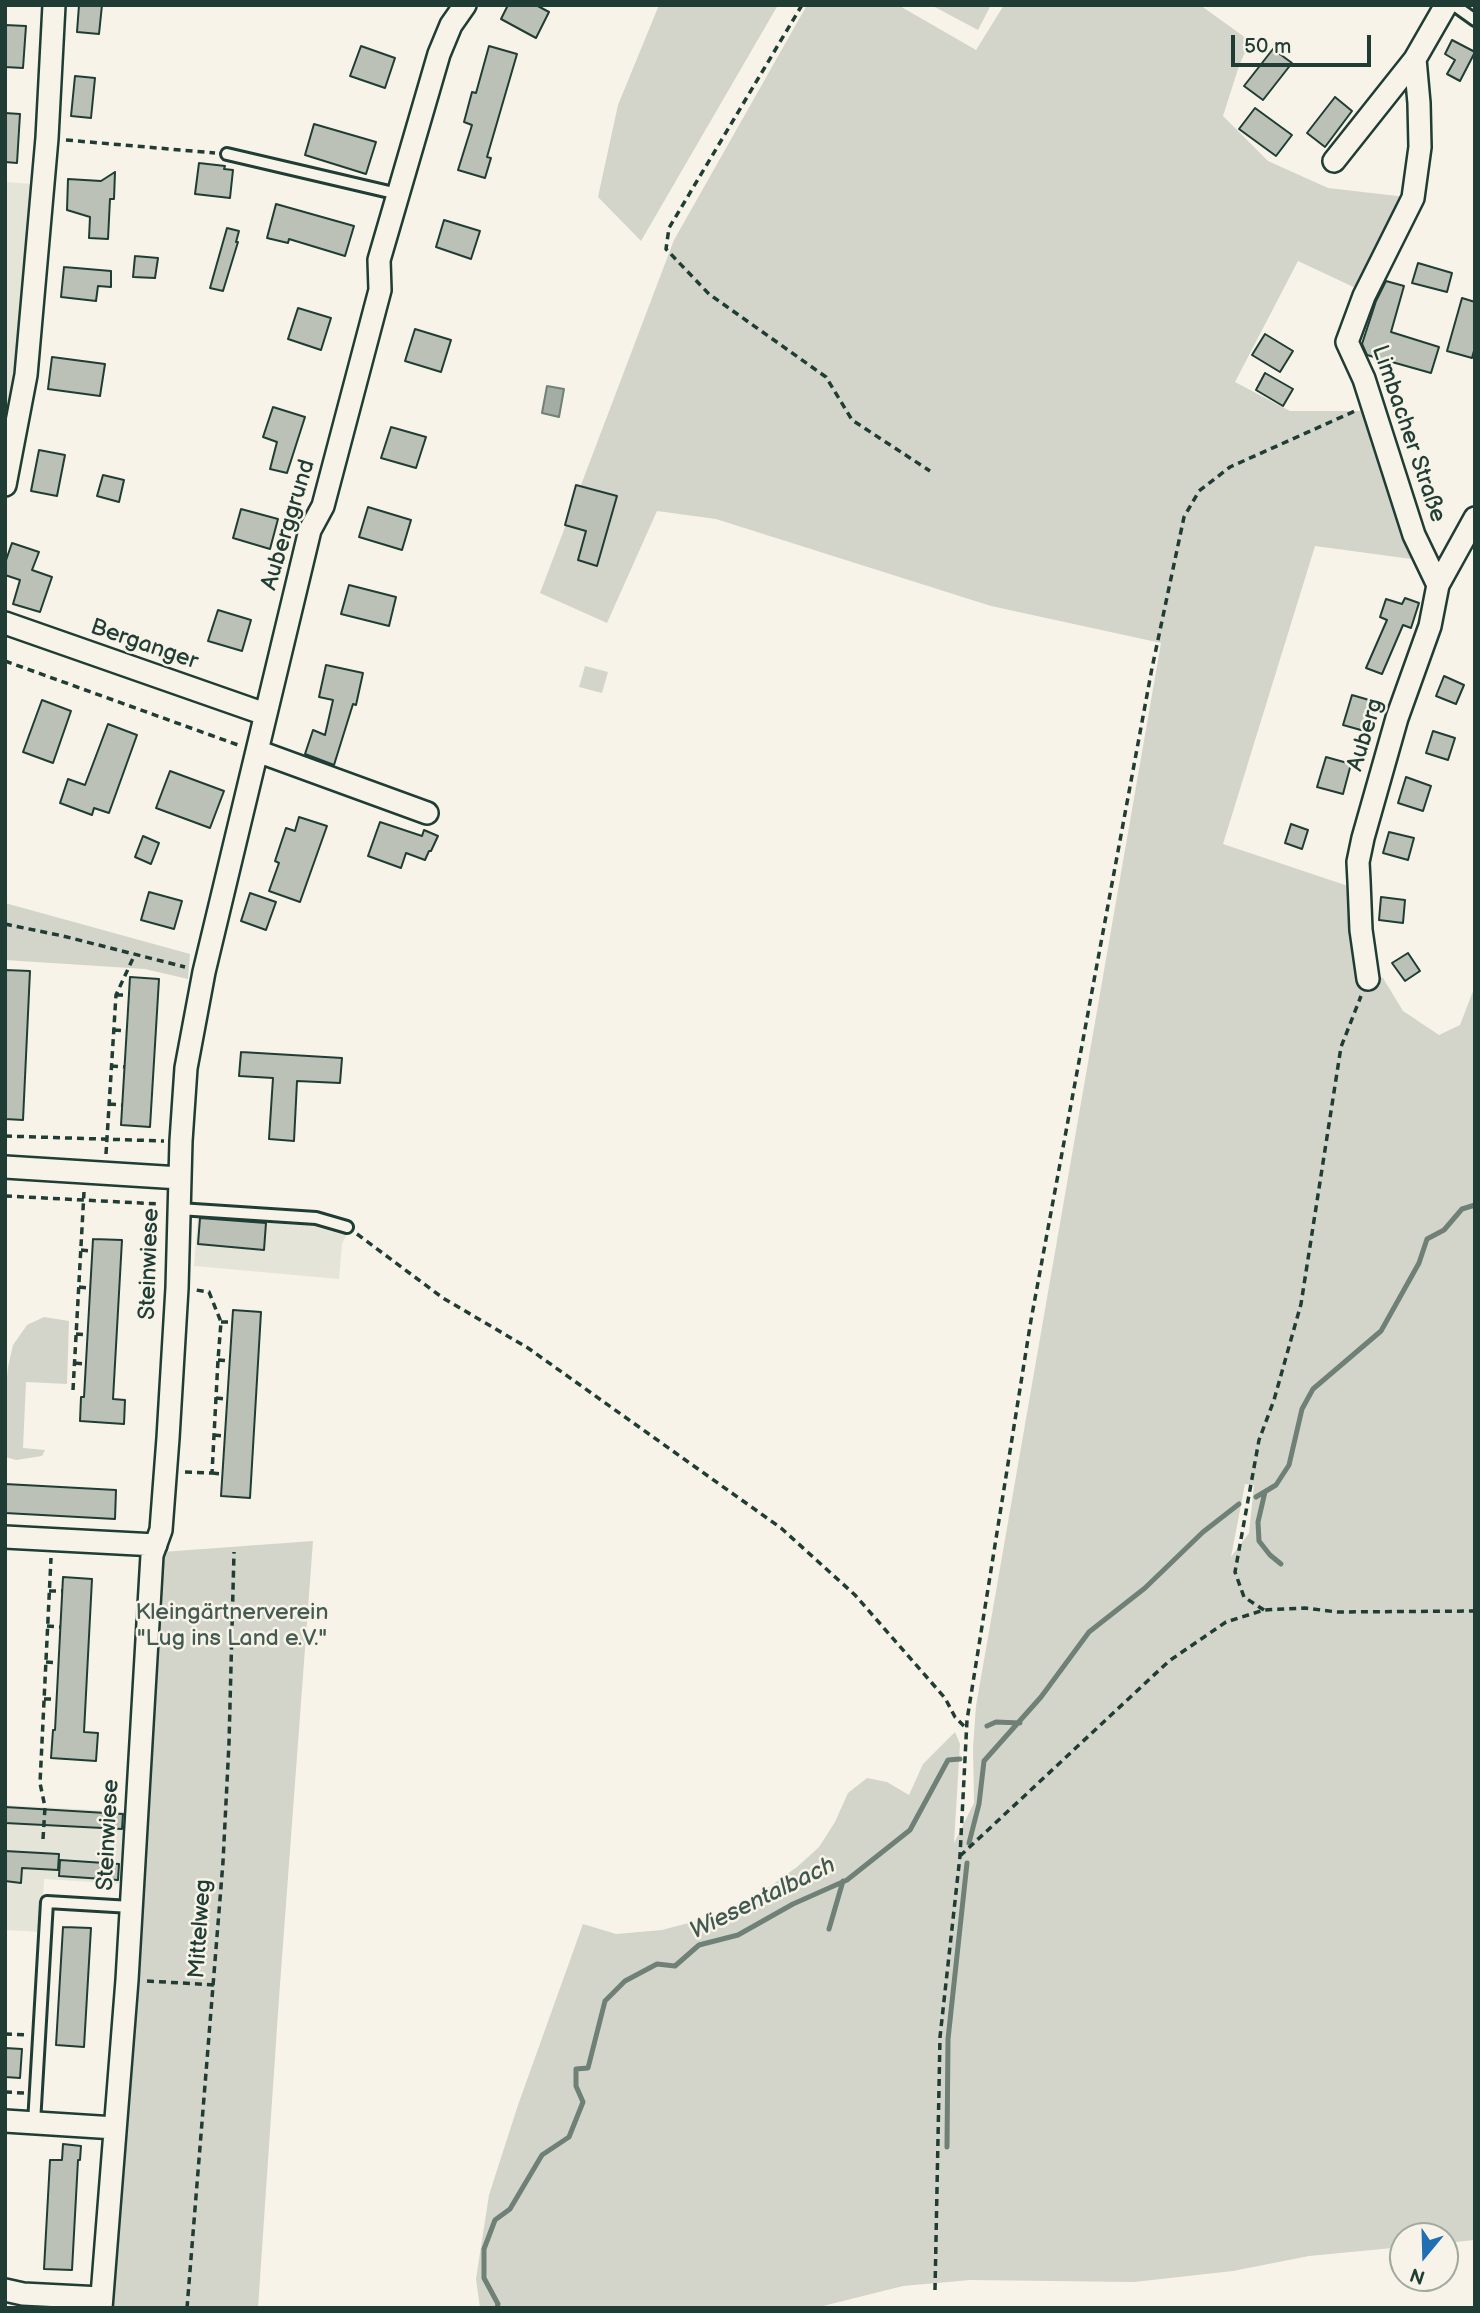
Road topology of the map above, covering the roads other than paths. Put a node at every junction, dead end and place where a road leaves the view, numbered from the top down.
1 (54, 5) edge
2 (465, 5) edge
3 (1446, 5) edge
4 (1454, 5) edge
5 (1475, 20) edge
6 (1415, 59) junction
7 (227, 154) road end
8 (1334, 161) dead end
9 (398, 194) junction
10 (5, 485) edge
11 (1475, 518) edge
12 (1438, 585) junction
13 (5, 623) edge
14 (265, 714) junction
15 (257, 751) junction
16 (427, 813) dead end
17 (1368, 979) road end
18 (186, 1068) joint
19 (5, 1167) edge
20 (180, 1178) junction
21 (174, 1206) junction
22 (347, 1227) road end
23 (5, 1537) edge
24 (156, 1545) junction
25 (131, 1907) junction
26 (5, 2121) edge
27 (34, 2123) junction
28 (115, 2128) junction
29 (5, 2290) edge
30 (101, 2303) edge

1 - 10 street
2 - 9 street, Auberggrund
3 - 6 street
4 - 5 lane
6 - 8 street
6 - 12 street, Limbacher Straße
7 - 9 lane
9 - 14 street, Auberggrund
11 - 12 street, Auberg
12 - 17 street, Auberg
13 - 14 street, Berganger
14 - 15 street, Auberggrund
15 - 16 street
15 - 18 street, Auberggrund
18 - 20 street, Steinwiese
19 - 20 street
20 - 21 street, Steinwiese
21 - 22 lane
21 - 24 street, Steinwiese
23 - 24 street
24 - 25 street, Steinwiese
25 - 27 lane
25 - 28 street, Steinwiese
26 - 27 street
27 - 28 street
28 - 30 street, Steinwiese
29 - 30 street, Steinwiese

